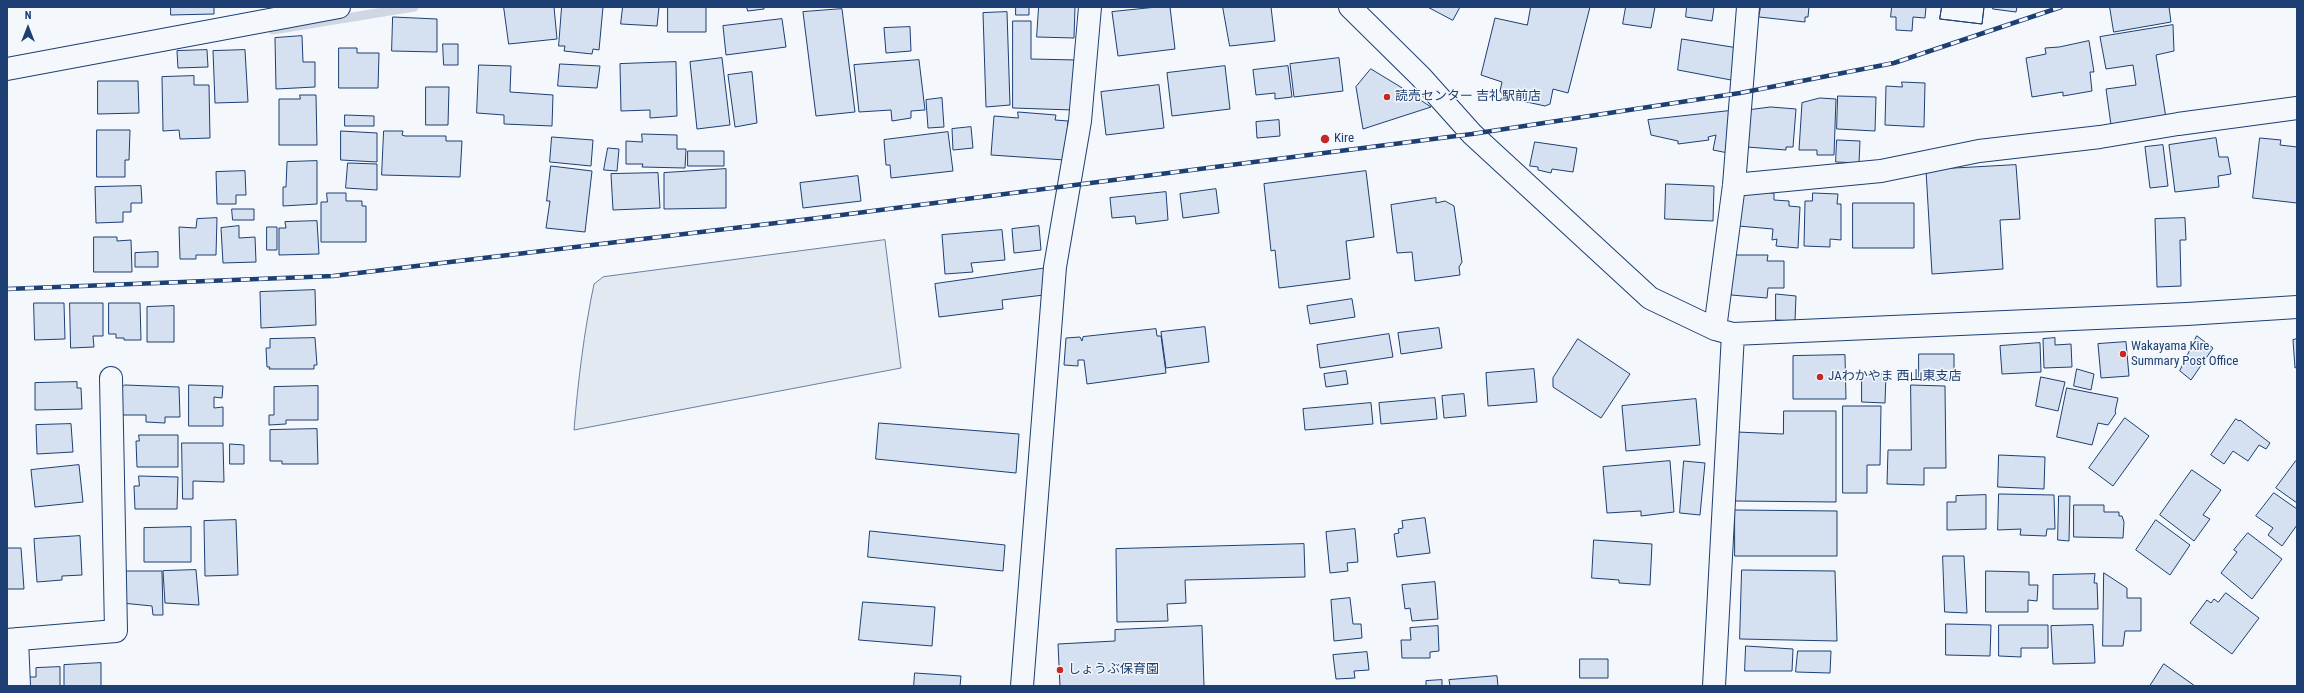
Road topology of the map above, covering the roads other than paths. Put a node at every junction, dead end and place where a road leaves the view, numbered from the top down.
1 (339, 7) edge
2 (1090, 7) edge
3 (1350, 7) edge
4 (1748, 7) edge
5 (243, 16) edge
6 (7, 69) edge
7 (2297, 108) edge
8 (1734, 184) junction
9 (2297, 307) edge
10 (1724, 331) junction
11 (111, 378) dead end
12 (12, 639) edge
13 (19, 686) edge
14 (1022, 686) edge
15 (1714, 686) edge

1 - 5 street
2 - 14 street
3 - 10 street
4 - 8 street
5 - 6 street
7 - 8 street
8 - 10 street
9 - 10 street
10 - 15 street
11 - 12 street
12 - 13 street

